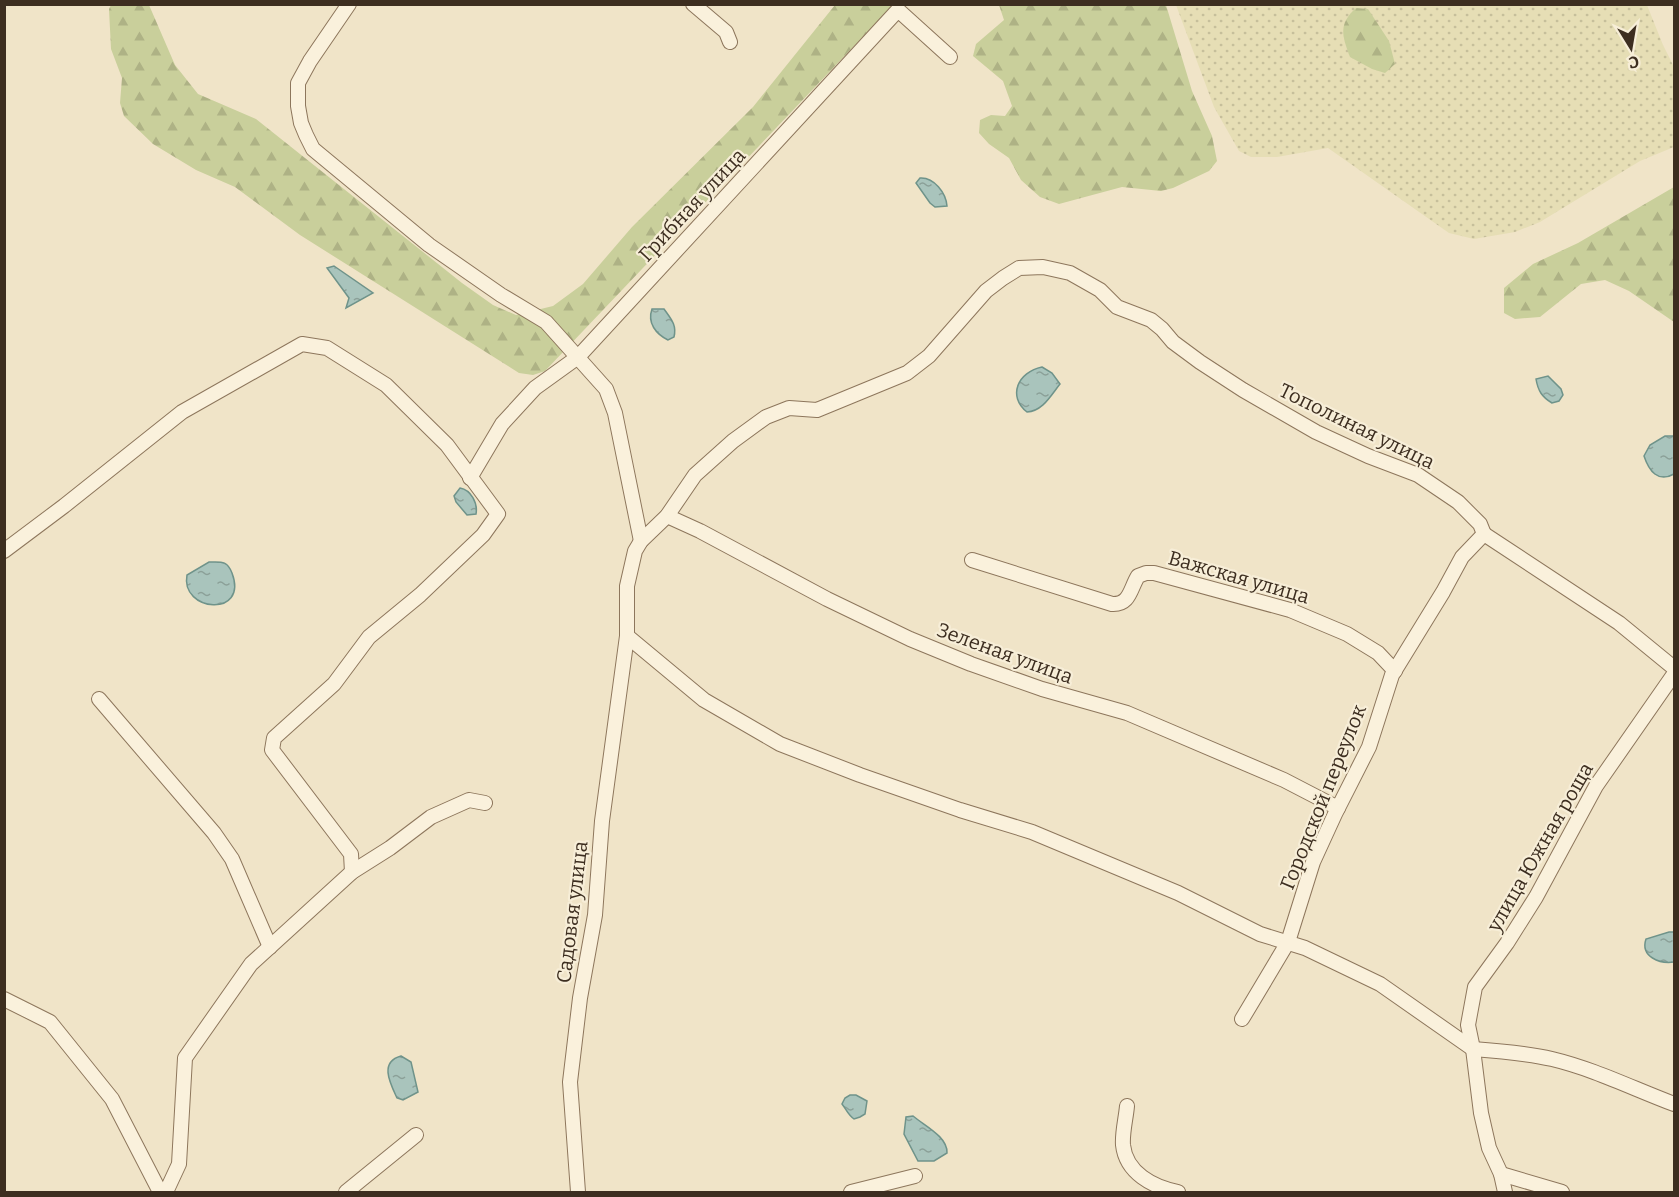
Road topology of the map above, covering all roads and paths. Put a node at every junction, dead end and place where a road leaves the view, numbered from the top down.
1 (349, 4) edge
2 (693, 4) edge
3 (730, 42) dead end
4 (950, 57) dead end
5 (578, 357) junction
6 (470, 478) junction
7 (667, 516) junction
8 (1484, 534) junction
9 (641, 542) junction
10 (4, 551) edge
11 (972, 560) dead end
12 (627, 636) junction
13 (1674, 668) edge
14 (1395, 671) junction
15 (1674, 674) edge
16 (99, 699) dead end
17 (485, 803) dead end
18 (1338, 808) junction
19 (352, 872) junction
20 (1288, 942) junction
21 (270, 947) junction
22 (4, 999) edge
23 (1242, 1019) dead end
24 (1473, 1049) junction
25 (1674, 1104) edge
26 (1127, 1106) dead end
27 (416, 1135) dead end
28 (1501, 1174) junction
29 (915, 1176) dead end
30 (160, 1192) edge
31 (166, 1192) edge
32 (346, 1192) edge
33 (578, 1192) edge
34 (851, 1192) edge
35 (1178, 1192) edge
36 (1505, 1192) edge
37 (1562, 1192) edge

1 - 5 street
2 - 3 street
4 - 5 street, Грибная улица
5 - 6 street, Грибная улица
5 - 9 street
6 - 10 street
6 - 19 street
7 - 8 street, Тополиная улица
7 - 9 street, Тополиная улица
7 - 18 street, Зеленая улица
8 - 13 street, Тополиная улица
8 - 14 street, Городской переулок
9 - 12 street, Садовая улица
11 - 14 street, Важская улица
12 - 20 street
12 - 33 street, Садовая улица
14 - 18 street, Городской переулок
15 - 24 street, улица Южная роща
16 - 21 street
17 - 19 street
18 - 20 street, Городской переулок
19 - 21 street
20 - 23 street, Городской переулок
20 - 24 street
21 - 31 street
22 - 30 street
24 - 25 street
24 - 28 street, улица Южная роща
26 - 35 street
27 - 32 street
28 - 36 street, улица Южная роща
28 - 37 street
29 - 34 street

